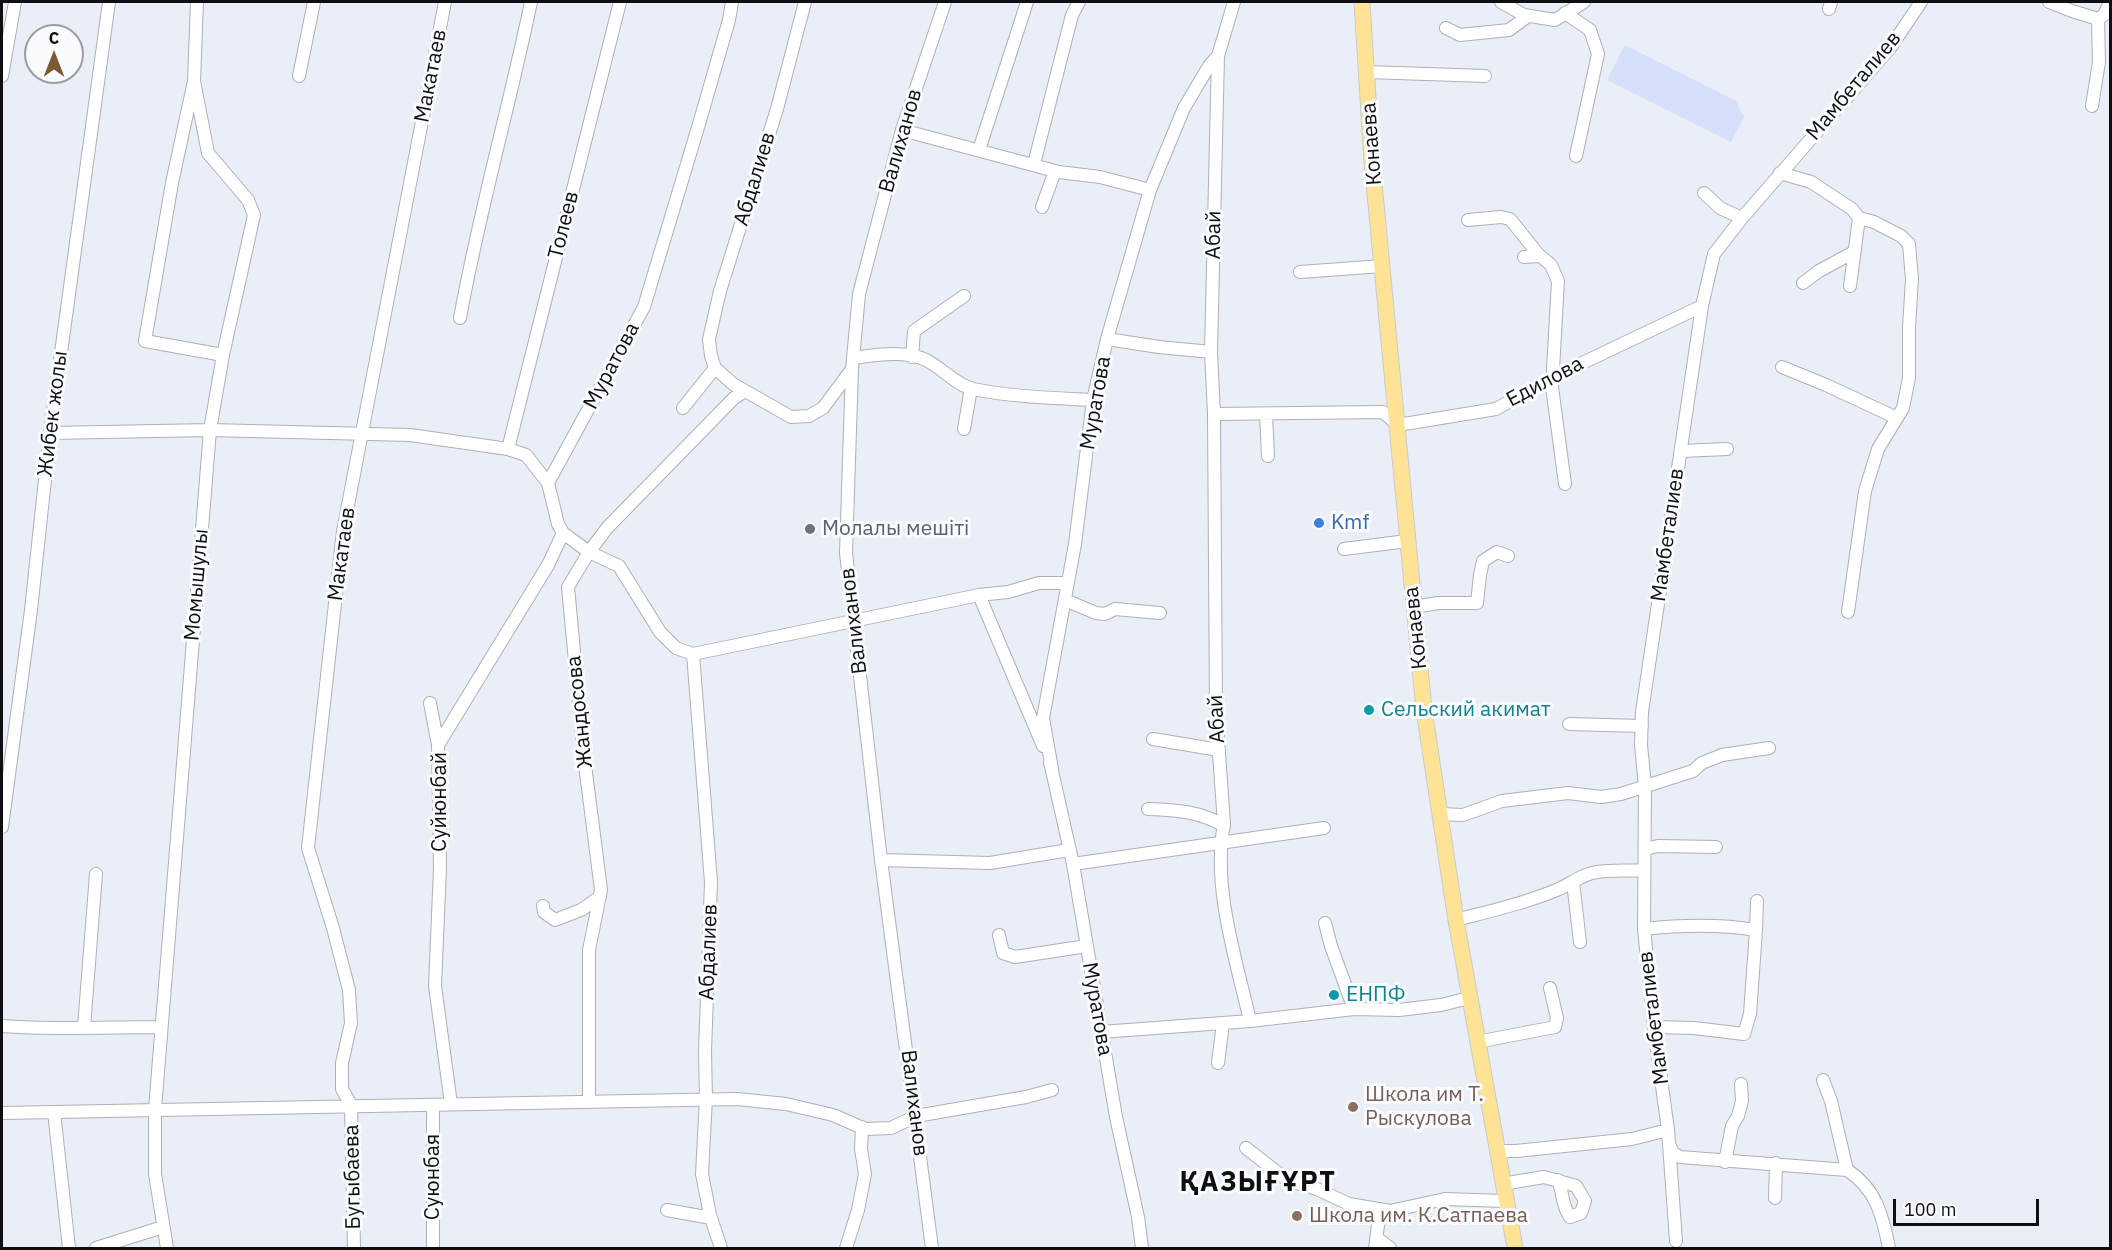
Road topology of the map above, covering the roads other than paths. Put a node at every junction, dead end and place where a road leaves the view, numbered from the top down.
1 (15, 2) edge
2 (109, 2) edge
3 (197, 2) edge
4 (314, 2) edge
5 (446, 2) edge
6 (531, 2) edge
7 (620, 2) edge
8 (732, 2) edge
9 (805, 2) edge
10 (945, 2) edge
11 (1027, 2) edge
12 (1079, 2) edge
13 (1234, 2) edge
14 (1362, 2) edge
15 (1501, 2) edge
16 (1584, 2) edge
17 (1921, 2) edge
18 (2049, 2) edge
19 (2110, 2) edge
20 (1565, 13) junction
21 (1528, 16) junction
22 (2098, 19) junction
23 (1446, 28) dead end
24 (1218, 56) junction
25 (1367, 72) junction
26 (2, 76) edge
27 (298, 76) dead end
28 (1485, 76) dead end
29 (194, 81) junction
30 (2092, 106) dead end
31 (902, 130) junction
32 (979, 150) junction
33 (1576, 156) dead end
34 (1034, 164) junction
35 (1055, 171) junction
36 (1780, 173) junction
37 (1150, 190) junction
38 (1704, 193) dead end
39 (1042, 207) dead end
40 (1742, 218) junction
41 (1859, 218) junction
42 (1468, 220) dead end
43 (1854, 252) junction
44 (1540, 256) junction
45 (1524, 257) dead end
46 (1382, 266) junction
47 (1300, 272) dead end
48 (1803, 283) dead end
49 (1850, 286) dead end
50 (964, 296) dead end
51 (1702, 306) junction
52 (460, 318) dead end
53 (1107, 339) junction
54 (1211, 352) junction
55 (223, 355) junction
56 (912, 357) junction
57 (713, 362) junction
58 (852, 363) junction
59 (1782, 367) dead end
60 (1553, 377) junction
61 (970, 388) junction
62 (745, 391) junction
63 (1094, 400) junction
64 (683, 408) dead end
65 (1214, 414) junction
66 (1266, 414) junction
67 (1897, 418) junction
68 (1398, 425) junction
69 (964, 429) dead end
70 (210, 430) junction
71 (50, 433) junction
72 (361, 433) junction
73 (508, 449) junction
74 (1727, 449) dead end
75 (1681, 451) junction
76 (1268, 456) dead end
77 (548, 483) junction
78 (1564, 484) dead end
79 (563, 533) junction
80 (1407, 541) junction
81 (1344, 549) dead end
82 (589, 552) junction
83 (1508, 556) dead end
84 (1068, 583) junction
85 (979, 595) junction
86 (1065, 600) junction
87 (1414, 607) junction
88 (1848, 612) dead end
89 (1160, 613) dead end
90 (854, 621) junction
91 (693, 654) junction
92 (430, 703) dead end
93 (1569, 724) dead end
94 (1642, 726) junction
95 (1153, 739) dead end
96 (438, 745) junction
97 (1769, 748) dead end
98 (1219, 750) junction
99 (1052, 769) junction
100 (1645, 786) junction
101 (1148, 809) dead end
102 (1440, 814) junction
103 (2, 826) edge
104 (1224, 826) junction
105 (1324, 828) dead end
106 (1221, 842) junction
107 (1716, 846) dead end
108 (1645, 849) junction
109 (1069, 850) junction
110 (881, 860) junction
111 (1073, 864) junction
112 (1643, 870) junction
113 (96, 874) dead end
114 (1573, 882) junction
115 (600, 897) junction
116 (1757, 901) dead end
117 (543, 906) dead end
118 (1456, 920) junction
119 (1325, 923) dead end
120 (1644, 929) junction
121 (1756, 930) junction
122 (999, 935) dead end
123 (1580, 942) dead end
124 (1087, 946) junction
125 (1550, 988) dead end
126 (1469, 998) junction
127 (1354, 1009) junction
128 (1250, 1021) junction
129 (1223, 1023) junction
130 (2, 1026) edge
131 (84, 1027) junction
132 (160, 1027) junction
133 (1654, 1027) junction
134 (1101, 1032) junction
135 (1477, 1042) junction
136 (1218, 1063) dead end
137 (1823, 1080) dead end
138 (1741, 1084) dead end
139 (1052, 1090) dead end
140 (706, 1098) junction
141 (589, 1101) junction
142 (451, 1104) junction
143 (351, 1105) junction
144 (433, 1105) junction
145 (155, 1109) junction
146 (54, 1112) junction
147 (2, 1113) edge
148 (916, 1116) junction
149 (862, 1127) junction
150 (1668, 1130) junction
151 (1668, 1143) junction
152 (1246, 1148) dead end
153 (1496, 1151) junction
154 (1725, 1162) junction
155 (1776, 1163) junction
156 (1847, 1170) junction
157 (1558, 1180) dead end
158 (1502, 1184) junction
159 (1775, 1198) dead end
160 (1505, 1201) junction
161 (667, 1210) dead end
162 (1380, 1210) junction
163 (711, 1218) junction
164 (164, 1227) junction
165 (1677, 1241) dead end
166 (1376, 1243) edge
167 (69, 1248) edge
168 (96, 1248) edge
169 (167, 1248) edge
170 (354, 1248) edge
171 (433, 1248) edge
172 (721, 1248) edge
173 (846, 1248) edge
174 (932, 1248) edge
175 (1142, 1248) edge
176 (1390, 1248) edge
177 (1515, 1248) edge
178 (1889, 1248) edge

1 - 26 street
2 - 71 street, Жибек жолы
3 - 29 street
4 - 27 street
5 - 72 street, Макатаев
6 - 52 street
7 - 73 street, Толеев
8 - 77 street, Муратова
9 - 57 street, Абдалиев
10 - 31 street, Валиханов
11 - 32 street
12 - 34 street
13 - 24 street
14 - 25 main road, Конаева
15 - 21 street
16 - 20 street
17 - 36 street, Мамбеталиев
18 - 22 street
19 - 22 street
20 - 21 street
20 - 33 street
21 - 23 street
22 - 30 street
24 - 37 street, Муратова
24 - 54 street, Абай
25 - 28 street
25 - 46 main road, Конаева
29 - 55 street, Момышулы
29 - 55 street
31 - 32 street
31 - 58 street, Валиханов
32 - 34 street
34 - 35 street
35 - 37 street
35 - 39 street
36 - 40 street, Мамбеталиев
36 - 41 street
37 - 53 street, Муратова
38 - 40 street
40 - 51 street, Мамбеталиев
41 - 43 street
41 - 67 street
42 - 44 street
43 - 48 street
43 - 49 street
44 - 45 street
44 - 60 street
46 - 47 street
46 - 68 main road, Конаева
50 - 56 street
51 - 60 street, Едилова
51 - 75 street, Мамбеталиев
53 - 54 street
53 - 63 street, Муратова
54 - 65 street, Абай
55 - 70 street, Момышулы
56 - 58 street
56 - 61 street
57 - 62 street
57 - 64 street
58 - 62 street
58 - 90 street, Валиханов
59 - 67 street
60 - 68 street, Едилова
60 - 78 street
61 - 63 street
61 - 69 street
62 - 82 street, Жандосова
63 - 84 street, Муратова
65 - 66 street
65 - 98 street, Абай
66 - 68 street
66 - 76 street
67 - 88 street
68 - 80 main road, Конаева
70 - 71 street
70 - 72 street
70 - 132 street, Момышулы
71 - 103 street, Жибек жолы
72 - 73 street
72 - 143 street, Макатаев
73 - 77 street
74 - 75 street
75 - 94 street, Мамбеталиев
77 - 79 street
79 - 82 street
79 - 96 street, Суйюнбай
80 - 81 street
80 - 87 main road, Конаева
82 - 91 street
82 - 115 street, Жандосова
83 - 87 street
84 - 85 street
84 - 86 street, Муратова
85 - 90 street
85 - 99 street, Муратова
86 - 89 street
86 - 99 street, Муратова
87 - 102 main road, Конаева
90 - 91 street
90 - 110 street, Валиханов
91 - 140 street, Абдалиев
92 - 96 street
93 - 94 street
94 - 100 street, Мамбеталиев
95 - 98 street
96 - 142 street, Суйюнбай
97 - 100 street
98 - 104 street, Абай
99 - 109 street, Муратова
100 - 102 street
100 - 108 street, Мамбеталиев
101 - 104 street
102 - 118 main road, Конаева
104 - 106 street, Абай
105 - 106 street
106 - 111 street
106 - 128 street, Абай
107 - 108 street
108 - 112 street, Мамбеталиев
109 - 110 street
109 - 111 street, Муратова
110 - 148 street, Валиханов
111 - 124 street, Муратова
112 - 114 street
112 - 120 street, Мамбеталиев
113 - 131 street
114 - 118 street
114 - 123 street
115 - 117 street
115 - 141 street, Жандосова
116 - 121 street
118 - 126 main road, Конаева
119 - 127 street
120 - 121 street
120 - 133 street, Мамбеталиев
121 - 133 street
122 - 124 street
124 - 134 street, Муратова
125 - 135 street
126 - 127 street
126 - 135 main road, Конаева
127 - 128 street
128 - 129 street
129 - 134 street
129 - 136 street
130 - 131 street
131 - 132 street
132 - 145 street, Момышулы
133 - 150 street, Мамбеталиев
134 - 175 street, Муратова
135 - 153 main road, Конаева
137 - 156 street
138 - 154 street
139 - 148 street
140 - 141 street
140 - 149 street
140 - 163 street, Абдалиев
141 - 142 street
142 - 144 street
143 - 144 street
143 - 145 street
143 - 170 street, Бугыбаева
144 - 171 street, Суюнбая
145 - 146 street
145 - 164 street, Момышулы
146 - 147 street
146 - 167 street
148 - 149 street
148 - 174 street, Валиханов
149 - 173 street
150 - 151 street, Мамбеталиев
150 - 153 street
151 - 154 street
151 - 165 street, Мамбеталиев
152 - 162 street
153 - 158 main road, Конаева
154 - 155 street
155 - 156 street
155 - 159 street
156 - 178 street
157 - 158 street
158 - 160 main road, Конаева
160 - 162 street
160 - 177 main road, Конаева
161 - 163 street
162 - 166 street
163 - 172 street, Абдалиев
164 - 168 street
164 - 169 street, Момышулы
166 - 176 street

